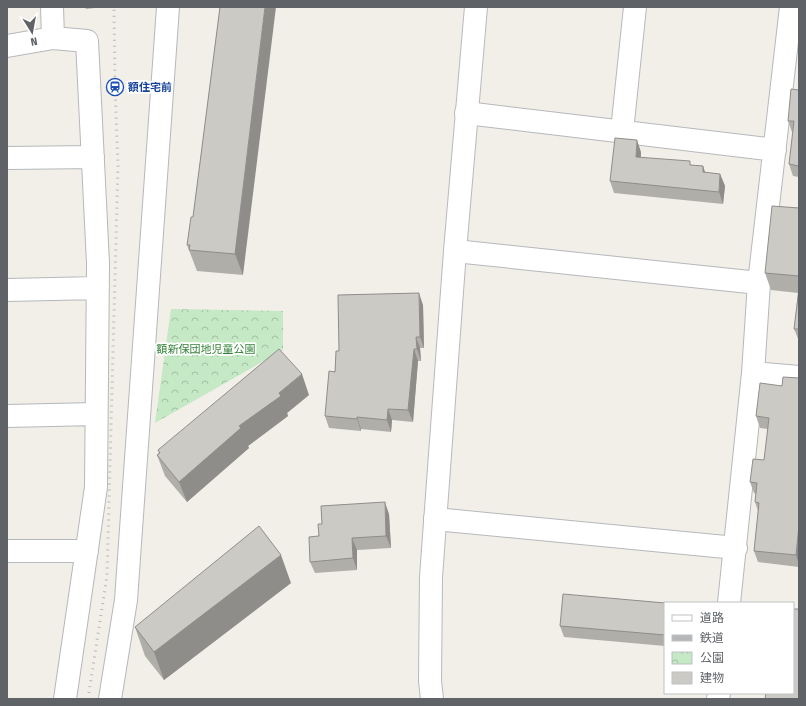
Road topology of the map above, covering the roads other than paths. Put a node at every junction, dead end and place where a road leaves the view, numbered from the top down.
1 (52, 7) edge
2 (168, 7) edge
3 (476, 7) edge
4 (634, 7) edge
5 (791, 7) edge
6 (53, 38) junction
7 (7, 46) edge
8 (466, 113) junction
9 (622, 131) junction
10 (775, 150) junction
11 (93, 157) junction
12 (7, 158) edge
13 (455, 251) junction
14 (759, 282) junction
15 (98, 288) junction
16 (7, 290) edge
17 (753, 373) junction
18 (799, 377) edge
19 (96, 414) junction
20 (7, 416) edge
21 (435, 519) junction
22 (736, 548) junction
23 (7, 551) edge
24 (87, 551) junction
25 (729, 602) edge
26 (65, 699) edge
27 (110, 699) edge
28 (432, 699) edge

1 - 6 street
2 - 27 street
3 - 8 street
4 - 9 street
5 - 10 street
6 - 7 street
6 - 11 street
8 - 9 street
8 - 13 street
9 - 10 street
10 - 14 street
11 - 12 street
11 - 15 street
13 - 14 street
13 - 21 street
14 - 17 street
15 - 16 street
15 - 19 street
17 - 18 street
17 - 22 street
19 - 20 street
19 - 24 street
21 - 22 street
21 - 28 street
22 - 25 street
23 - 24 street
24 - 26 street

